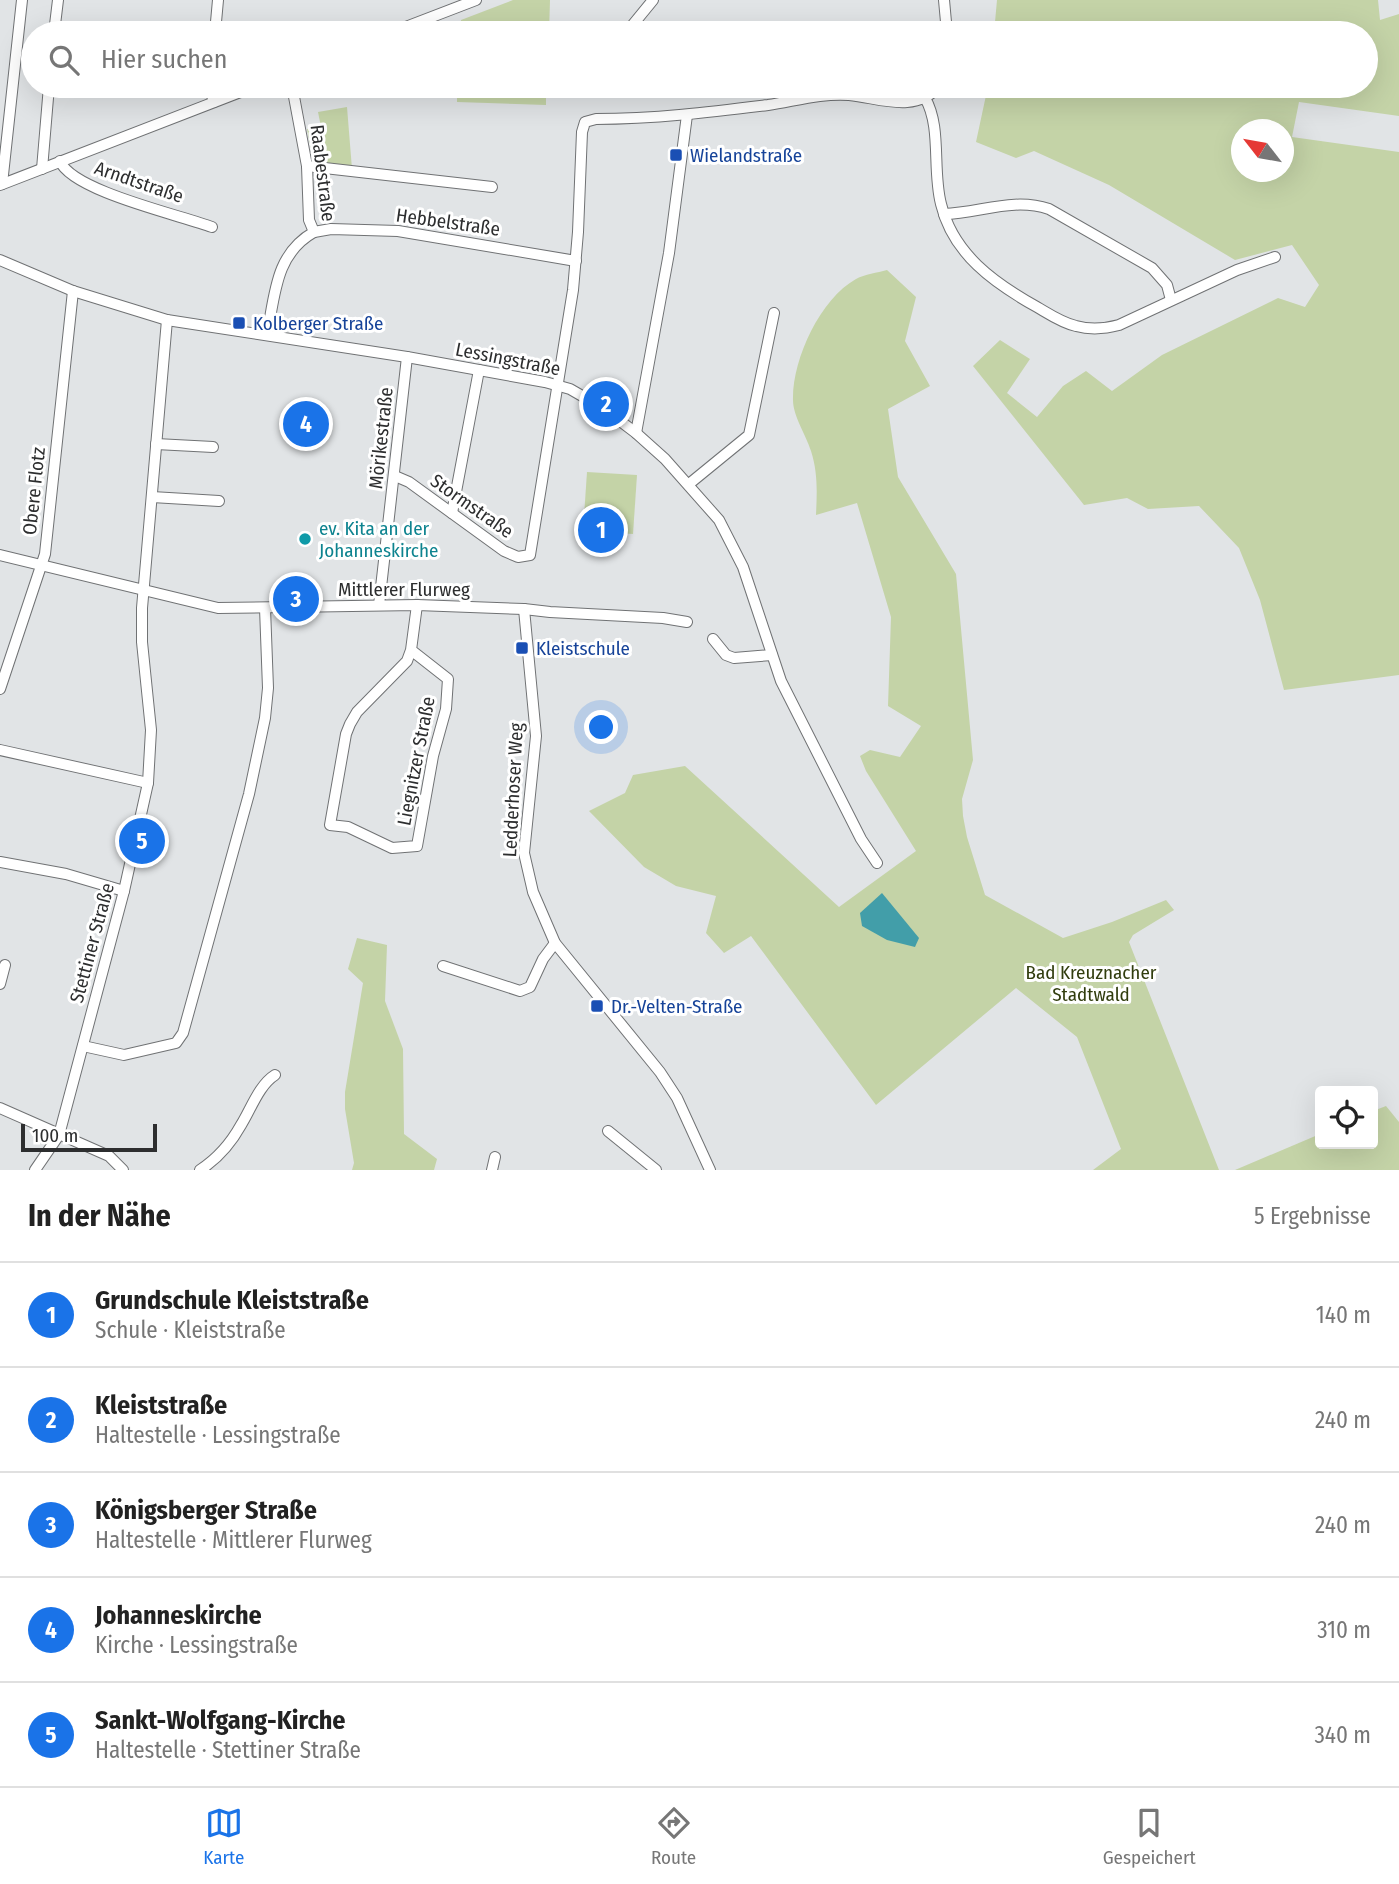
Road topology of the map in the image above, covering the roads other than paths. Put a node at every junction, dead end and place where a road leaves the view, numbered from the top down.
1 (22, 0) edge
2 (58, 0) edge
3 (218, 0) edge
4 (476, 0) edge
5 (653, 0) edge
6 (944, 0) edge
7 (55, 21) edge
8 (216, 21) edge
9 (421, 21) edge
10 (636, 21) edge
11 (946, 21) edge
12 (48, 98) edge
13 (213, 98) edge
14 (224, 98) edge
15 (294, 98) edge
16 (807, 98) edge
17 (868, 98) edge
18 (925, 98) joint
19 (214, 102) junction
20 (687, 115) junction
21 (60, 161) junction
22 (307, 166) junction
23 (42, 169) junction
24 (1, 184) edge
25 (492, 187) dead end
26 (944, 214) junction
27 (212, 228) dead end
28 (314, 232) junction
29 (1275, 257) dead end
30 (0, 260) edge
31 (576, 261) junction
32 (74, 291) junction
33 (1171, 300) junction
34 (774, 313) dead end
35 (167, 320) junction
36 (267, 335) junction
37 (407, 357) junction
38 (479, 370) junction
39 (557, 384) junction
40 (636, 433) junction
41 (156, 444) junction
42 (213, 447) dead end
43 (395, 476) junction
44 (689, 484) junction
45 (152, 497) junction
46 (219, 502) dead end
47 (453, 513) junction
48 (0, 555) edge
49 (42, 565) junction
50 (144, 591) junction
51 (379, 605) junction
52 (417, 605) junction
53 (265, 608) junction
54 (524, 609) junction
55 (687, 622) dead end
56 (713, 639) dead end
57 (411, 650) junction
58 (772, 655) junction
59 (0, 689) edge
60 (0, 750) edge
61 (148, 783) junction
62 (0, 862) edge
63 (877, 863) dead end
64 (124, 891) junction
65 (555, 943) junction
66 (5, 965) dead end
67 (443, 965) dead end
68 (0, 984) edge
69 (82, 1046) junction
70 (275, 1075) dead end
71 (0, 1108) edge
72 (608, 1131) dead end
73 (59, 1135) junction
74 (495, 1157) dead end
75 (35, 1170) edge
76 (123, 1170) edge
77 (200, 1170) edge
78 (492, 1170) edge
79 (656, 1170) edge
80 (710, 1170) edge

1 - 24 street
2 - 7 street
3 - 8 street
4 - 9 street
5 - 10 street
6 - 11 street
12 - 23 street
13 - 19 street
14 - 19 street
15 - 22 street, Raabestraße
16 - 20 street
17 - 18 street
18 - 26 street
19 - 21 street
20 - 31 street
20 - 40 street
21 - 23 street
21 - 27 street, Arndtstraße
22 - 25 street
22 - 28 street, Raabestraße
23 - 24 street
26 - 33 street
26 - 33 street
28 - 31 street, Hebbelstraße
28 - 36 street, Raabestraße
29 - 33 street
30 - 32 street, Lessingstraße
31 - 39 street
32 - 35 street, Lessingstraße
32 - 49 street, Obere Flotz
34 - 44 street
35 - 36 street, Lessingstraße
35 - 41 street
36 - 37 street, Lessingstraße
37 - 38 street, Lessingstraße
37 - 43 street, Mörikestraße
38 - 39 street, Lessingstraße
38 - 47 street
39 - 40 street, Lessingstraße
39 - 47 street, Stormstraße
40 - 44 street, Lessingstraße
41 - 42 street
41 - 45 street
43 - 47 street, Stormstraße
43 - 51 street, Mörikestraße
44 - 58 street, Lessingstraße
45 - 46 street
45 - 50 street
48 - 49 street, Mittlerer Flurweg
49 - 50 street, Mittlerer Flurweg
49 - 59 street, Obere Flotz
50 - 53 street, Mittlerer Flurweg
50 - 61 street, Stettiner Straße
51 - 52 street, Mittlerer Flurweg
51 - 53 street, Mittlerer Flurweg
52 - 54 street, Mittlerer Flurweg
52 - 57 street
53 - 69 street
54 - 55 street, Mittlerer Flurweg
54 - 65 street, Ledderhoser Weg
56 - 58 street
57 - 57 street, Liegnitzer Straße
58 - 63 street, Lessingstraße
60 - 61 street
61 - 64 street, Stettiner Straße
62 - 64 street
64 - 69 street, Stettiner Straße
65 - 67 street
65 - 80 street, Ledderhoser Weg
66 - 68 street
69 - 73 street, Stettiner Straße
70 - 77 street
71 - 73 street
72 - 79 street
73 - 75 street, Stettiner Straße
73 - 76 street
74 - 78 street

